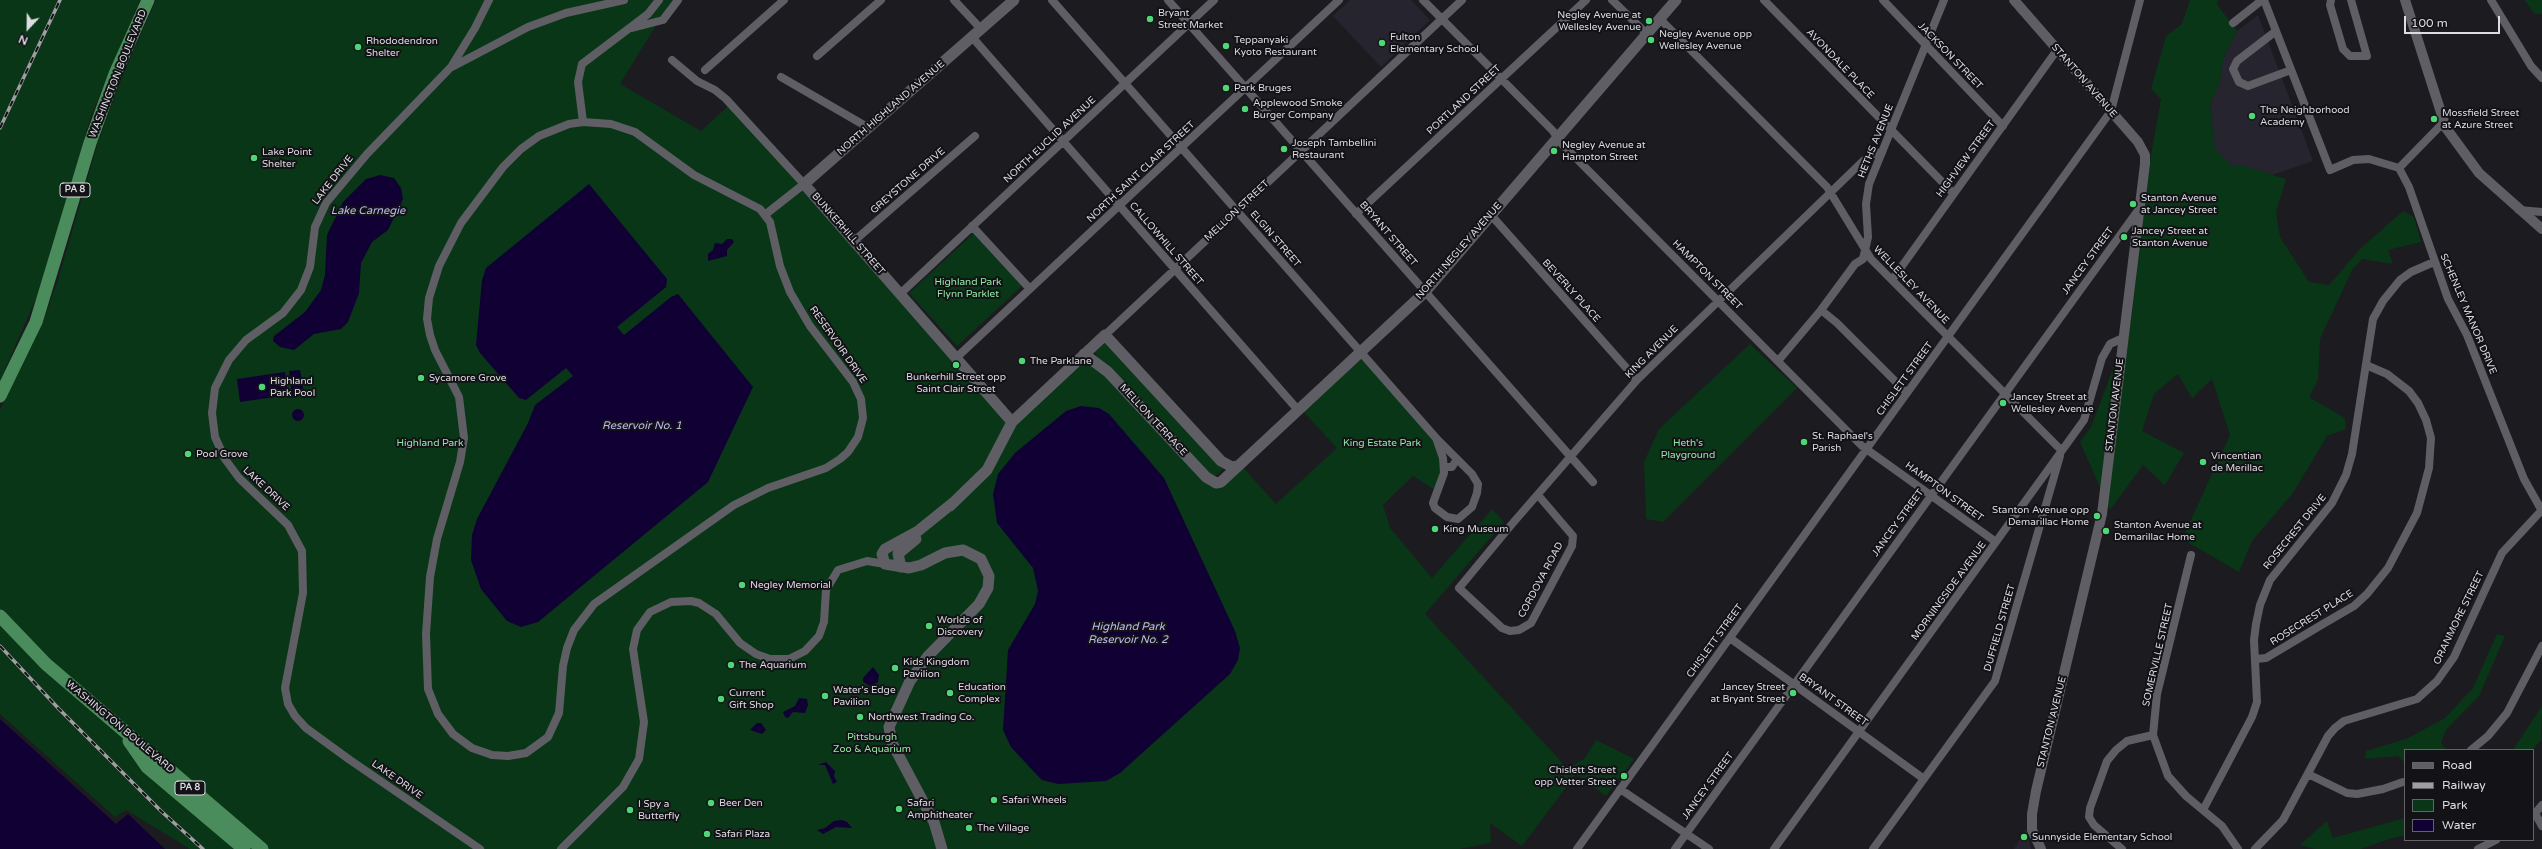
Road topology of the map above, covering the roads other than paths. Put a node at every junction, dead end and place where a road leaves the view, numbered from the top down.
1 (148, 0) edge
2 (489, 0) edge
3 (624, 0) edge
4 (659, 0) edge
5 (678, 0) edge
6 (784, 0) edge
7 (881, 0) edge
8 (954, 0) edge
9 (1014, 0) edge
10 (1052, 0) edge
11 (1168, 0) edge
12 (1214, 0) edge
13 (1339, 0) edge
14 (1423, 0) edge
15 (1462, 0) edge
16 (1586, 0) edge
17 (1612, 0) edge
18 (1676, 0) edge
19 (1764, 0) edge
20 (1883, 0) edge
21 (1944, 0) edge
22 (2014, 0) edge
23 (2140, 0) edge
24 (2263, 0) edge
25 (2331, 0) edge
26 (2351, 0) edge
27 (2405, 0) edge
28 (2491, 0) edge
29 (1442, 19) junction
30 (1660, 19) junction
31 (2233, 23) dead end
32 (1189, 24) junction
33 (629, 29) junction
34 (981, 29) junction
35 (2276, 30) junction
36 (1647, 34) junction
37 (972, 37) junction
38 (1926, 45) junction
39 (2057, 50) junction
40 (817, 56) dead end
41 (672, 60) dead end
42 (451, 67) junction
43 (704, 70) dead end
44 (2291, 70) junction
45 (781, 77) dead end
46 (2542, 78) edge
47 (1501, 79) junction
48 (1125, 83) junction
49 (1246, 88) junction
50 (2111, 111) junction
51 (583, 122) junction
52 (2443, 123) junction
53 (2003, 126) junction
54 (869, 128) junction
55 (1891, 131) junction
56 (975, 136) dead end
57 (1557, 138) junction
58 (1063, 141) junction
59 (1182, 148) junction
60 (1300, 150) junction
61 (1882, 152) junction
62 (2399, 168) junction
63 (804, 184) junction
64 (1831, 192) junction
65 (1954, 193) junction
66 (1120, 206) junction
67 (1237, 210) junction
68 (2139, 210) junction
69 (2517, 210) junction
70 (2542, 212) edge
71 (766, 214) junction
72 (1356, 214) junction
73 (1491, 215) junction
74 (972, 226) junction
75 (2542, 229) edge
76 (854, 241) junction
77 (1865, 251) junction
78 (2434, 262) junction
79 (1175, 269) junction
80 (1892, 280) junction
81 (1030, 289) junction
82 (1425, 292) junction
83 (900, 294) junction
84 (1718, 301) junction
85 (1821, 310) junction
86 (1105, 335) junction
87 (1948, 337) junction
88 (2123, 338) junction
89 (1361, 352) junction
90 (1084, 354) junction
91 (956, 358) junction
92 (1778, 361) junction
93 (2366, 365) junction
94 (1637, 380) junction
95 (1907, 393) junction
96 (2004, 394) junction
97 (0, 396) edge
98 (1298, 410) junction
99 (1012, 422) junction
100 (1436, 438) junction
101 (1867, 449) junction
102 (2061, 450) junction
103 (1571, 457) junction
104 (1457, 459) junction
105 (1238, 466) junction
106 (1444, 467) junction
107 (1221, 482) joint
108 (1593, 482) dead end
109 (1538, 495) junction
110 (1931, 495) junction
111 (954, 502) junction
112 (2542, 510) edge
113 (1996, 542) junction
114 (2192, 555) dead end
115 (885, 564) junction
116 (901, 567) junction
117 (1458, 590) joint
118 (0, 616) edge
119 (1730, 638) junction
120 (2542, 646) edge
121 (2256, 659) junction
122 (1794, 685) junction
123 (119, 726) junction
124 (1859, 732) junction
125 (2153, 734) junction
126 (2472, 749) edge
127 (2308, 774) junction
128 (1924, 779) junction
129 (2403, 782) dead end
130 (1620, 789) junction
131 (2542, 806) edge
132 (2203, 810) junction
133 (2534, 815) edge
134 (2542, 826) edge
135 (1686, 833) junction
136 (2494, 841) edge
137 (244, 849) edge
138 (262, 849) edge
139 (480, 849) edge
140 (561, 849) edge
141 (942, 849) edge
142 (1577, 849) edge
143 (1675, 849) edge
144 (1709, 849) edge
145 (1774, 849) edge
146 (1873, 849) edge
147 (2041, 849) edge
148 (2122, 849) edge
149 (2238, 849) edge
150 (2256, 849) edge
151 (2478, 849) edge

1 - 97 highway, WASHINGTON BOULEVARD / PA 8
2 - 42 street, LAKE DRIVE
3 - 42 street
4 - 33 street
5 - 33 street
6 - 43 street
7 - 40 street
8 - 34 street
9 - 34 main road, NORTH HIGHLAND AVENUE
10 - 48 street, ELGIN STREET
11 - 32 street, BRYANT STREET
12 - 32 street, NORTH EUCLID AVENUE
13 - 49 street, NORTH SAINT CLAIR STREET
14 - 29 street, HAMPTON STREET
15 - 29 street, MELLON STREET
16 - 47 street, PORTLAND STREET
17 - 36 street
18 - 30 main road, NORTH NEGLEY AVENUE
19 - 55 street, AVONDALE PLACE
20 - 38 street, JACKSON STREET
21 - 38 street, HETHS AVENUE
22 - 39 street, STANTON AVENUE
23 - 50 street, CHISLETT STREET
24 - 31 street
24 - 35 street
25 - 26 street
27 - 52 street
28 - 46 street
29 - 47 street, HAMPTON STREET
29 - 60 street, MELLON STREET
30 - 36 main road, NORTH NEGLEY AVENUE
30 - 64 street, WELLESLEY AVENUE
32 - 48 street, NORTH EUCLID AVENUE
32 - 49 street, BRYANT STREET
33 - 51 street
34 - 37 main road, NORTH HIGHLAND AVENUE
35 - 44 street
35 - 44 street
36 - 57 main road, NORTH NEGLEY AVENUE
37 - 54 main road, NORTH HIGHLAND AVENUE
37 - 58 street, CALLOWHILL STREET
38 - 53 street, JACKSON STREET
38 - 55 street, HETHS AVENUE
39 - 50 street, STANTON AVENUE
39 - 53 street, HIGHVIEW STREET
41 - 63 street, BUNKERHILL STREET
42 - 139 street, LAKE DRIVE
44 - 62 street
45 - 54 street
47 - 57 street, HAMPTON STREET
47 - 72 street, PORTLAND STREET
48 - 58 street, NORTH EUCLID AVENUE
48 - 59 street, ELGIN STREET
49 - 59 street, NORTH SAINT CLAIR STREET
49 - 60 street, BRYANT STREET
50 - 68 street, STANTON AVENUE
50 - 87 street, CHISLETT STREET
51 - 71 street, RESERVOIR DRIVE
51 - 71 street, RESERVOIR DRIVE
52 - 62 street
52 - 69 street
53 - 65 street, HIGHVIEW STREET
54 - 63 main road, NORTH HIGHLAND AVENUE
55 - 61 street, HETHS AVENUE
55 - 65 street, AVONDALE PLACE
56 - 76 street, GREYSTONE DRIVE
57 - 73 main road, NORTH NEGLEY AVENUE
57 - 84 street, HAMPTON STREET
58 - 66 street, CALLOWHILL STREET
58 - 74 street, NORTH EUCLID AVENUE
59 - 66 street, NORTH SAINT CLAIR STREET
59 - 67 street, ELGIN STREET
60 - 67 street, MELLON STREET
60 - 72 street, BRYANT STREET
61 - 64 street, KING AVENUE
61 - 77 street, HETHS AVENUE
62 - 78 street, SCHENLEY MANOR DRIVE
63 - 71 street, NORTH HIGHLAND AVENUE
63 - 76 main road, BUNKERHILL STREET
64 - 77 street, WELLESLEY AVENUE
64 - 84 street, KING AVENUE
65 - 80 street, HIGHVIEW STREET
66 - 79 street, CALLOWHILL STREET
66 - 81 street, NORTH SAINT CLAIR STREET
67 - 79 street, MELLON STREET
67 - 89 street, ELGIN STREET
68 - 88 street, STANTON AVENUE
68 - 96 street, JANCEY STREET
69 - 70 street
69 - 75 street
72 - 82 street, BRYANT STREET
73 - 82 main road, NORTH NEGLEY AVENUE
73 - 94 street, BEVERLY PLACE
74 - 81 street
74 - 83 street, NORTH EUCLID AVENUE
76 - 83 main road, BUNKERHILL STREET
77 - 80 street, WELLESLEY AVENUE
77 - 85 street, HETHS AVENUE
78 - 93 street, ROSECREST DRIVE
78 - 112 street, SCHENLEY MANOR DRIVE
79 - 86 street, MELLON STREET
79 - 98 street, CALLOWHILL STREET
80 - 87 street, WELLESLEY AVENUE
81 - 91 street, NORTH SAINT CLAIR STREET
82 - 89 main road, NORTH NEGLEY AVENUE
82 - 103 street, BRYANT STREET
83 - 91 main road, BUNKERHILL STREET
84 - 92 street, HAMPTON STREET
84 - 94 street, KING AVENUE
85 - 92 street, HETHS AVENUE
85 - 95 street
86 - 90 main road, MELLON STREET
86 - 105 main road
87 - 95 street, CHISLETT STREET
87 - 96 street, WELLESLEY AVENUE
88 - 102 street, MORNINGSIDE AVENUE
88 - 147 street, STANTON AVENUE
89 - 98 main road, NORTH NEGLEY AVENUE
89 - 100 street, ELGIN STREET
90 - 99 main road, MELLON STREET
90 - 107 main road, MELLON TERRACE
91 - 99 main road, BUNKERHILL STREET
92 - 101 street, HAMPTON STREET
93 - 121 street, ROSECREST DRIVE
93 - 121 street, ROSECREST PLACE
94 - 103 street, KING AVENUE
95 - 101 street, CHISLETT STREET
96 - 102 street, WELLESLEY AVENUE
96 - 110 street, JANCEY STREET
98 - 105 main road, NORTH NEGLEY AVENUE
99 - 111 main road, MELLON STREET
100 - 104 street, ELGIN STREET
100 - 106 street, ELGIN STREET
101 - 110 street, HAMPTON STREET
101 - 119 street, CHISLETT STREET
102 - 113 street, MORNINGSIDE AVENUE
102 - 128 street, DUFFIELD STREET
103 - 108 street, BRYANT STREET
103 - 109 street, KING AVENUE
104 - 106 street
104 - 106 street, ELGIN STREET
105 - 107 main road, NORTH NEGLEY AVENUE
109 - 117 street, KING AVENUE
109 - 117 street, CORDOVA ROAD
110 - 113 street, HAMPTON STREET
110 - 122 street, JANCEY STREET
111 - 115 main road
111 - 116 main road
112 - 127 street, ORANMORE STREET
113 - 124 street, MORNINGSIDE AVENUE
114 - 125 street, SOMERVILLE STREET
115 - 116 main road
115 - 140 street
116 - 141 main road
118 - 123 highway, WASHINGTON BOULEVARD / PA 8
119 - 122 street, BRYANT STREET
119 - 130 street, CHISLETT STREET
120 - 126 street
121 - 132 street, ROSECREST DRIVE
122 - 124 street, BRYANT STREET
122 - 135 street, JANCEY STREET
123 - 137 highway
123 - 138 highway, WASHINGTON BOULEVARD / PA 8
124 - 128 street, BRYANT STREET
124 - 145 street, MORNINGSIDE AVENUE
125 - 132 street, SOMERVILLE STREET
125 - 148 street
127 - 129 street
127 - 150 street, ORANMORE STREET
128 - 146 street, DUFFIELD STREET
130 - 135 street
130 - 142 street, CHISLETT STREET
131 - 133 street
132 - 149 street, SOMERVILLE STREET
133 - 134 street
135 - 143 street, JANCEY STREET
135 - 144 street
136 - 151 street

